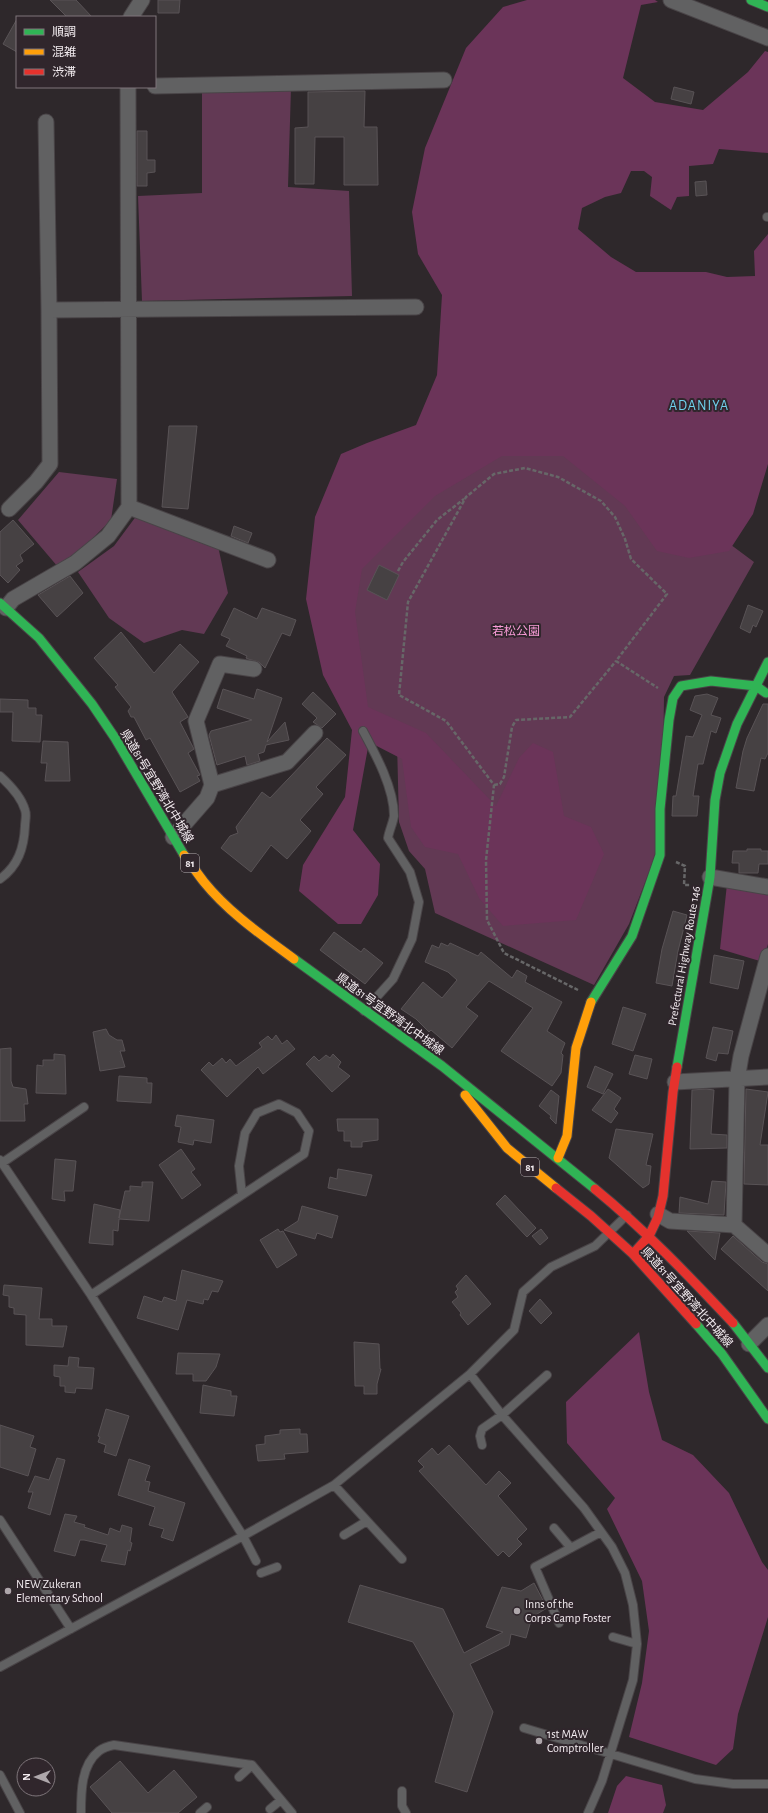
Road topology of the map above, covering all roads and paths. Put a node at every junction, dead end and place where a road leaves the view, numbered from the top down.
1 (142, 0) edge
2 (671, 0) edge
3 (751, 0) edge
4 (768, 7) edge
5 (132, 16) edge
6 (768, 38) edge
7 (444, 80) dead end
8 (156, 86) edge
9 (128, 88) edge
10 (46, 122) dead end
11 (416, 307) dead end
12 (129, 309) junction
13 (49, 310) junction
14 (466, 497) junction
15 (129, 507) junction
16 (9, 509) dead end
17 (268, 560) dead end
18 (398, 571) dead end
19 (3, 606) edge
20 (616, 661) junction
21 (768, 662) edge
22 (254, 669) dead end
23 (756, 686) junction
24 (768, 694) edge
25 (673, 698) junction
26 (363, 731) dead end
27 (314, 733) dead end
28 (0, 776) edge
29 (212, 785) junction
30 (494, 785) junction
31 (173, 837) junction
32 (660, 855) junction
33 (710, 877) junction
34 (0, 879) edge
35 (694, 886) dead end
36 (768, 887) edge
37 (768, 956) edge
38 (593, 997) junction
39 (364, 1011) junction
40 (442, 1066) junction
41 (768, 1077) edge
42 (737, 1080) junction
43 (675, 1082) junction
44 (84, 1107) dead end
45 (558, 1158) junction
46 (1, 1162) edge
47 (242, 1195) junction
48 (658, 1214) junction
49 (627, 1215) junction
50 (734, 1225) junction
51 (609, 1234) junction
52 (649, 1236) junction
53 (632, 1254) junction
54 (768, 1255) edge
55 (91, 1295) junction
56 (768, 1325) edge
57 (749, 1344) junction
58 (768, 1368) edge
59 (470, 1374) junction
60 (547, 1375) dead end
61 (502, 1415) junction
62 (768, 1419) edge
63 (482, 1445) dead end
64 (334, 1485) junction
65 (0, 1520) edge
66 (367, 1521) junction
67 (554, 1528) dead end
68 (601, 1532) junction
69 (344, 1535) dead end
70 (243, 1536) junction
71 (571, 1548) junction
72 (402, 1559) dead end
73 (256, 1561) dead end
74 (277, 1566) dead end
75 (261, 1573) dead end
76 (559, 1623) dead end
77 (72, 1629) junction
78 (613, 1637) dead end
79 (638, 1644) junction
80 (0, 1667) edge
81 (524, 1728) dead end
82 (610, 1754) junction
83 (252, 1765) junction
84 (0, 1775) edge
85 (239, 1777) dead end
86 (768, 1782) edge
87 (402, 1791) dead end
88 (281, 1800) junction
89 (207, 1807) dead end
90 (270, 1809) dead end
91 (20, 1813) edge
92 (81, 1813) edge
93 (200, 1813) edge
94 (292, 1813) edge
95 (406, 1813) edge
96 (588, 1813) edge

1 - 5 street
2 - 6 street
3 - 4 main road
7 - 8 street
9 - 12 street
10 - 13 street
11 - 12 street
12 - 13 street
12 - 15 street
13 - 16 street
14 - 18 path
14 - 20 path
14 - 30 path
15 - 17 street
15 - 19 street
19 - 31 main road, 県道81号宜野湾北中城線 / 81
20 - 25 path
20 - 30 path
21 - 23 main road, Prefectural Highway Route 146
22 - 29 street
23 - 24 main road
23 - 25 main road
23 - 33 main road, Prefectural Highway Route 146
25 - 32 main road
26 - 39 lane
27 - 29 street
28 - 34 lane
29 - 31 street
30 - 38 path
31 - 39 main road, 県道81号宜野湾北中城線 / 81
32 - 35 path
32 - 38 main road
33 - 36 street
33 - 43 main road, Prefectural Highway Route 146
37 - 42 street
38 - 45 main road
39 - 40 main road, 県道81号宜野湾北中城線 / 81
40 - 45 main road, 県道81号宜野湾北中城線 / 81
40 - 51 main road, 県道81号宜野湾北中城線 / 81
41 - 42 street
42 - 43 street
42 - 50 street
43 - 48 main road, Prefectural Highway Route 146
44 - 46 lane
45 - 49 main road, 県道81号宜野湾北中城線 / 81
46 - 55 lane
47 - 47 lane
47 - 55 lane
48 - 50 street
48 - 52 main road, Prefectural Highway Route 146
49 - 51 lane
49 - 52 main road, 県道81号宜野湾北中城線 / 81
50 - 54 street
51 - 53 main road, 県道81号宜野湾北中城線 / 81
51 - 59 lane
52 - 53 main road, Prefectural Highway Route 146
52 - 57 main road, 県道81号宜野湾北中城線 / 81
53 - 62 main road, 県道81号宜野湾北中城線 / 81
55 - 70 lane
56 - 57 street
57 - 58 main road, 県道81号宜野湾北中城線 / 81
59 - 61 lane
59 - 64 lane
60 - 61 lane
61 - 63 lane
61 - 68 lane
64 - 66 lane
64 - 70 lane
65 - 77 lane
66 - 69 lane
66 - 72 lane
67 - 71 lane
68 - 71 lane
68 - 79 lane
70 - 73 lane
70 - 77 lane
71 - 76 lane
74 - 75 lane
77 - 80 lane
78 - 79 lane
79 - 82 lane
81 - 82 lane
82 - 86 lane
82 - 96 lane
83 - 85 lane
83 - 88 lane
83 - 92 lane
84 - 91 lane
87 - 95 lane
88 - 90 lane
88 - 94 lane
89 - 93 lane

